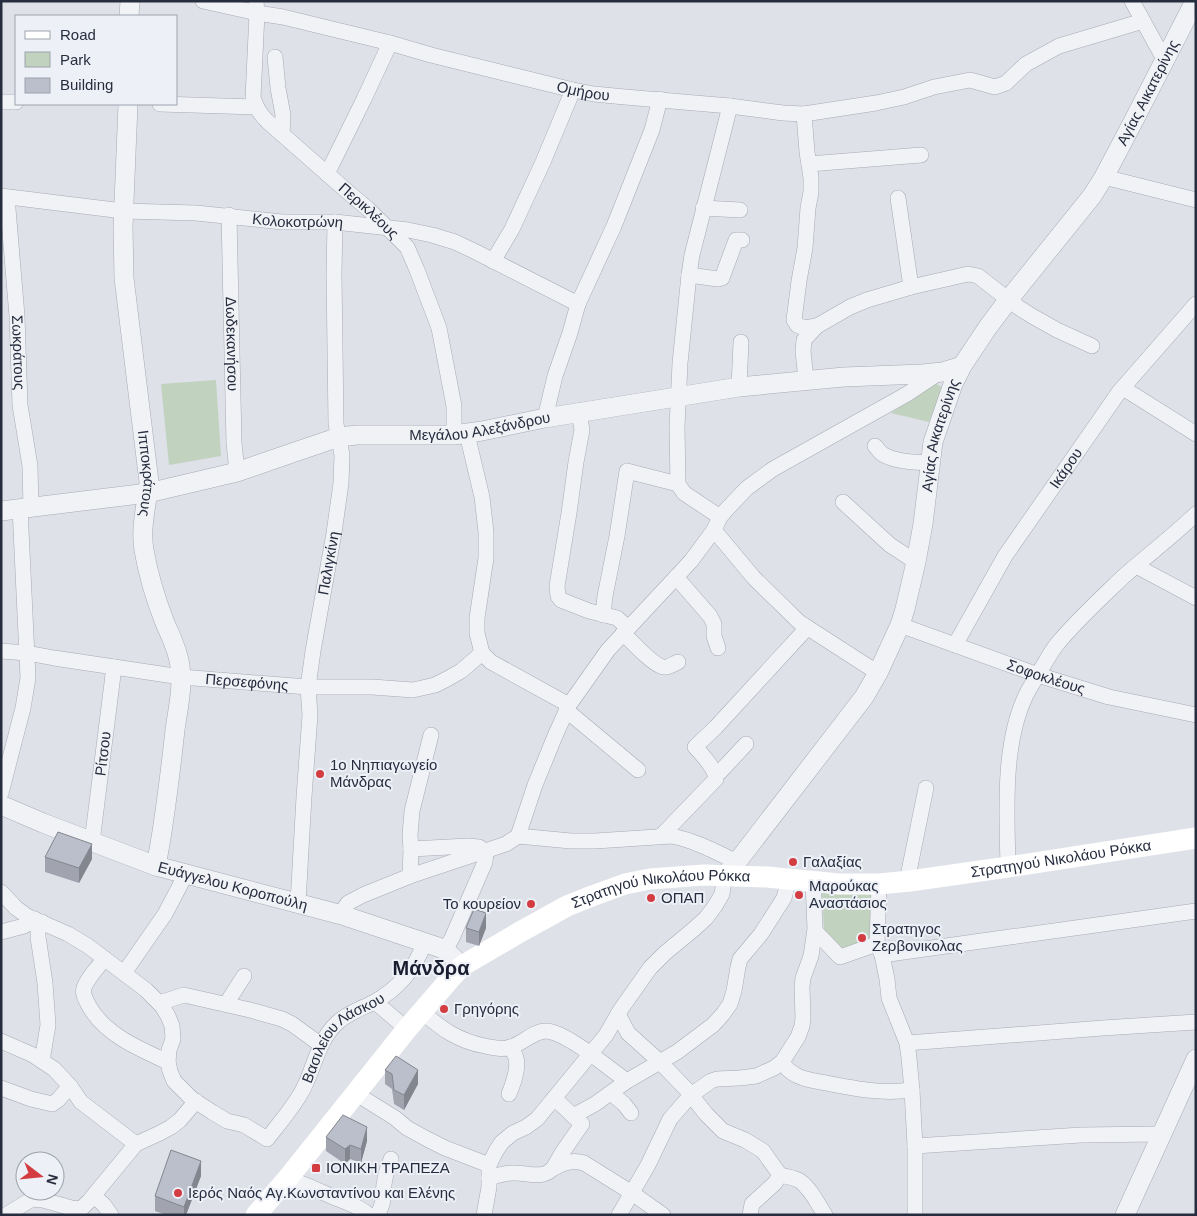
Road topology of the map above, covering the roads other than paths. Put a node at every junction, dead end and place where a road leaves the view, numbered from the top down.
1 (130, 1) edge
2 (204, 1) edge
3 (1132, 1) edge
4 (1194, 6) edge
5 (257, 7) edge
6 (129, 15) edge
7 (1143, 22) junction
8 (390, 43) junction
9 (275, 57) dead end
10 (1165, 61) junction
11 (574, 90) junction
12 (660, 99) junction
13 (1, 102) edge
14 (15, 102) edge
15 (128, 105) edge
16 (178, 105) edge
17 (730, 106) junction
18 (256, 107) junction
19 (804, 114) junction
20 (282, 134) junction
21 (921, 156) dead end
22 (809, 164) junction
23 (327, 174) junction
24 (1104, 177) junction
25 (4, 196) edge
26 (898, 198) dead end
27 (1196, 200) edge
28 (703, 208) junction
29 (740, 210) dead end
30 (123, 211) junction
31 (228, 215) junction
32 (335, 222) junction
33 (389, 229) junction
34 (742, 240) dead end
35 (493, 261) junction
36 (689, 275) junction
37 (911, 287) junction
38 (1009, 299) junction
39 (578, 304) junction
40 (1196, 304) edge
41 (817, 326) junction
42 (742, 342) dead end
43 (1092, 346) dead end
44 (962, 366) junction
45 (942, 372) junction
46 (806, 380) junction
47 (739, 387) junction
48 (1123, 388) junction
49 (678, 396) junction
50 (579, 413) junction
51 (545, 418) junction
52 (460, 434) junction
53 (1196, 434) edge
54 (339, 437) junction
55 (875, 446) dead end
56 (930, 463) junction
57 (237, 472) junction
58 (678, 484) junction
59 (148, 494) junction
60 (842, 502) dead end
61 (26, 508) junction
62 (1, 511) edge
63 (1196, 514) edge
64 (717, 524) junction
65 (916, 562) junction
66 (1136, 566) junction
67 (676, 577) junction
68 (1196, 598) edge
69 (603, 614) junction
70 (900, 626) junction
71 (807, 628) junction
72 (626, 630) junction
73 (955, 645) junction
74 (718, 648) dead end
75 (1, 651) edge
76 (27, 653) junction
77 (482, 653) junction
78 (678, 662) dead end
79 (114, 667) junction
80 (878, 673) junction
81 (1038, 675) junction
82 (181, 677) junction
83 (308, 687) junction
84 (568, 707) junction
85 (1196, 715) edge
86 (431, 735) dead end
87 (746, 744) dead end
88 (638, 770) dead end
89 (716, 773) junction
90 (926, 788) dead end
91 (1, 793) edge
92 (1, 805) edge
93 (518, 836) junction
94 (661, 836) junction
95 (92, 842) junction
96 (1191, 842) edge
97 (411, 848) junction
98 (486, 852) junction
99 (156, 866) junction
100 (1008, 868) junction
101 (731, 869) junction
102 (186, 874) junction
103 (410, 876) junction
104 (789, 879) junction
105 (907, 881) junction
106 (814, 882) junction
107 (879, 884) junction
108 (1, 892) edge
109 (298, 903) junction
110 (1196, 911) edge
111 (342, 915) junction
112 (38, 921) junction
113 (814, 931) junction
114 (1, 932) edge
115 (424, 943) junction
116 (445, 950) junction
117 (880, 950) junction
118 (106, 959) junction
119 (462, 966) junction
120 (124, 973) junction
121 (244, 976) dead end
122 (375, 1002) junction
123 (160, 1003) junction
124 (226, 1004) junction
125 (422, 1012) junction
126 (618, 1014) junction
127 (1196, 1022) edge
128 (407, 1030) junction
129 (1, 1042) edge
130 (907, 1043) junction
131 (321, 1045) junction
132 (510, 1047) junction
133 (590, 1054) junction
134 (1196, 1059) edge
135 (42, 1061) junction
136 (168, 1062) junction
137 (660, 1062) junction
138 (782, 1062) junction
139 (627, 1081) junction
140 (70, 1086) junction
141 (1, 1088) edge
142 (912, 1090) junction
143 (355, 1093) junction
144 (611, 1093) junction
145 (509, 1094) dead end
146 (691, 1095) junction
147 (554, 1098) junction
148 (196, 1101) junction
149 (631, 1114) dead end
150 (573, 1116) junction
151 (1161, 1134) junction
152 (136, 1144) junction
153 (915, 1146) junction
154 (391, 1159) dead end
155 (554, 1168) junction
156 (489, 1171) junction
157 (780, 1175) junction
158 (288, 1178) junction
159 (632, 1193) junction
160 (94, 1196) junction
161 (6, 1215) edge
162 (111, 1215) edge
163 (256, 1215) edge
164 (369, 1215) edge
165 (377, 1215) edge
166 (484, 1215) edge
167 (619, 1215) edge
168 (663, 1215) edge
169 (750, 1215) edge
170 (825, 1215) edge
171 (914, 1215) edge
172 (1125, 1215) edge

1 - 6 street
2 - 5 street, Ομήρου
3 - 7 street
4 - 10 street, Αγίας Αικατερίνης
5 - 8 street, Ομήρου
5 - 18 street
7 - 10 street
7 - 19 street, Ομήρου
8 - 11 street, Ομήρου
8 - 23 street
9 - 20 street
10 - 24 street, Αγίας Αικατερίνης
11 - 12 street, Ομήρου
11 - 35 street
12 - 17 street, Ομήρου
12 - 39 street
13 - 14 street
15 - 30 street, Ιπποκράτους
16 - 18 street
17 - 19 street, Ομήρου
17 - 28 street
18 - 20 street, Περικλέους
19 - 22 street
20 - 23 street, Περικλέους
21 - 22 street
22 - 41 street
23 - 33 street, Περικλέους
24 - 27 street
24 - 38 street, Αγίας Αικατερίνης
25 - 30 street, Κολοκοτρώνη
25 - 61 street, Σωκράτους
26 - 37 street
28 - 29 street
28 - 36 street
30 - 31 street, Κολοκοτρώνη
30 - 59 street, Ιπποκράτους
31 - 32 street, Κολοκοτρώνη
31 - 57 street, Δωδεκανήσου
32 - 33 street, Κολοκοτρώνη
32 - 54 street, Παλιγκίνη
33 - 35 street, Κολοκοτρώνη
33 - 52 street, Περικλέους
34 - 36 street
35 - 39 street, Κολοκοτρώνη
36 - 49 street
37 - 38 street
37 - 41 street
38 - 43 street
38 - 44 street, Αγίας Αικατερίνης
39 - 51 street
40 - 48 street, Ικάρου
41 - 46 street
42 - 47 street
44 - 45 street, Μεγάλου Αλεξάνδρου
44 - 56 street, Αγίας Αικατερίνης
45 - 46 street, Μεγάλου Αλεξάνδρου
45 - 64 street
46 - 47 street, Μεγάλου Αλεξάνδρου
47 - 49 street, Μεγάλου Αλεξάνδρου
48 - 53 street
48 - 73 street, Ικάρου
49 - 50 street, Μεγάλου Αλεξάνδρου
49 - 58 street
50 - 51 street, Μεγάλου Αλεξάνδρου
50 - 69 street
51 - 52 street, Μεγάλου Αλεξάνδρου
52 - 54 street, Μεγάλου Αλεξάνδρου
52 - 77 street, Περικλέους
54 - 57 street, Μεγάλου Αλεξάνδρου
54 - 83 street, Παλιγκίνη
55 - 56 street
56 - 65 street, Αγίας Αικατερίνης
57 - 59 street, Μεγάλου Αλεξάνδρου
58 - 64 street
58 - 69 street
59 - 61 street, Μεγάλου Αλεξάνδρου
59 - 82 street, Ιπποκράτους
60 - 65 street
61 - 62 street, Μεγάλου Αλεξάνδρου
61 - 76 street, Σωκράτους
63 - 66 street
64 - 67 street
64 - 71 street
65 - 70 street, Αγίας Αικατερίνης
66 - 68 street
66 - 81 street
67 - 72 street
67 - 74 street
69 - 72 street
70 - 73 street, Σοφοκλέους
70 - 80 street, Αγίας Αικατερίνης
71 - 80 street
71 - 89 street
72 - 78 street
72 - 84 street
73 - 81 street, Σοφοκλέους
75 - 76 street, Περσεφόνης
76 - 79 street, Περσεφόνης
76 - 91 street, Σωκράτους
77 - 83 street, Περσεφόνης
77 - 84 street
79 - 82 street, Περσεφόνης
79 - 95 street, Ρίτσου
80 - 101 street, Αγίας Αικατερίνης
81 - 85 street, Σοφοκλέους
81 - 100 street
82 - 83 street, Περσεφόνης
82 - 99 street, Ιπποκράτους
83 - 109 street, Παλιγκίνη
84 - 88 street
84 - 93 street
86 - 97 street
87 - 89 street
89 - 94 street
90 - 105 street
92 - 95 street, Ευάγγελου Κοροπούλη
93 - 94 street
93 - 98 street
94 - 101 street
95 - 99 street, Ευάγγελου Κοροπούλη
96 - 100 main road, Στρατηγού Νικολάου Ρόκκα
97 - 98 street
97 - 103 street
98 - 103 street
98 - 116 street
99 - 102 street, Ευάγγελου Κοροπούλη
100 - 105 main road, Στρατηγού Νικολάου Ρόκκα
101 - 104 main road, Στρατηγού Νικολάου Ρόκκα
101 - 119 main road, Στρατηγού Νικολάου Ρόκκα
101 - 126 street
102 - 109 street, Ευάγγελου Κοροπούλη
102 - 120 street
103 - 111 street
104 - 106 main road, Στρατηγού Νικολάου Ρόκκα
104 - 137 street
105 - 107 main road, Στρατηγού Νικολάου Ρόκκα
106 - 107 main road, Στρατηγού Νικολάου Ρόκκα
106 - 113 street
107 - 117 street
108 - 112 street
109 - 111 street, Ευάγγελου Κοροπούλη
110 - 117 street
111 - 115 street, Ευάγγελου Κοροπούλη
112 - 114 street
112 - 118 street
112 - 135 street
113 - 117 street
113 - 138 street
115 - 116 street, Ευάγγελου Κοροπούλη
115 - 122 street, Βασιλείου Λάσκου
116 - 119 street, Ευάγγελου Κοροπούλη
117 - 130 street
118 - 120 street
118 - 136 street
119 - 125 main road, Στρατηγού Νικολάου Ρόκκα
120 - 123 street
121 - 124 street
122 - 128 street
122 - 131 street, Βασιλείου Λάσκου
123 - 124 street
123 - 136 street
124 - 131 street
125 - 128 main road, Στρατηγού Νικολάου Ρόκκα
125 - 132 street
126 - 133 street
126 - 137 street
127 - 130 street
128 - 143 main road, Στρατηγού Νικολάου Ρόκκα
129 - 135 street
130 - 142 street
131 - 148 street, Βασιλείου Λάσκου
132 - 133 street
132 - 145 street
133 - 139 street
133 - 147 street
134 - 151 street
135 - 140 street
136 - 148 street
137 - 139 street
137 - 146 street
138 - 142 street
138 - 146 street
139 - 144 street
140 - 141 street
140 - 152 street
142 - 153 street
143 - 156 street
143 - 158 main road, Στρατηγού Νικολάου Ρόκκα
144 - 149 street
144 - 150 street
146 - 157 street
146 - 159 street
147 - 150 street
147 - 156 street
148 - 152 street
150 - 155 street
151 - 153 street
151 - 172 street
152 - 160 street
153 - 171 street
154 - 165 street
155 - 156 street
155 - 159 street
156 - 166 street
157 - 169 street
157 - 170 street
158 - 163 main road, Στρατηγού Νικολάου Ρόκκα
158 - 164 street
159 - 167 street
159 - 168 street
160 - 161 street
160 - 162 street

